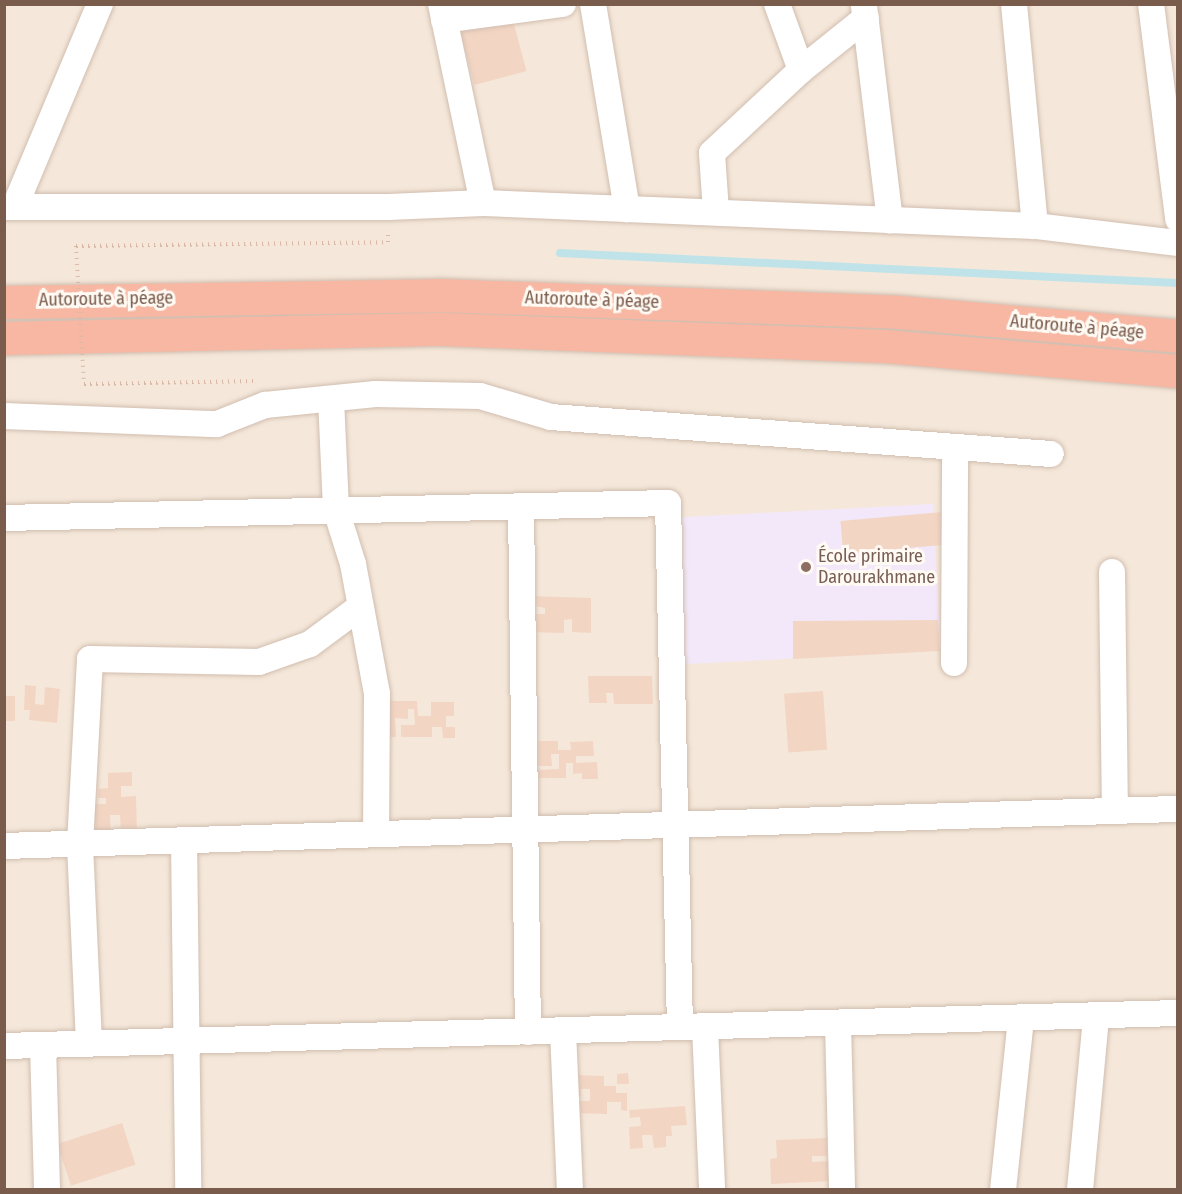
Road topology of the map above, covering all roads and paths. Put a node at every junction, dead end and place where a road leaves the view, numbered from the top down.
1 (100, 4) edge
2 (563, 4) edge
3 (593, 4) edge
4 (777, 4) edge
5 (1014, 4) edge
6 (1151, 4) edge
7 (865, 11) edge
8 (443, 12) edge
9 (801, 70) junction
10 (1175, 178) edge
11 (483, 203) junction
12 (10, 207) edge
13 (388, 207) junction
14 (627, 209) junction
15 (716, 213) junction
16 (1178, 219) edge
17 (890, 220) junction
18 (1035, 226) junction
19 (1178, 243) edge
20 (4, 302) edge
21 (1178, 336) edge
22 (4, 338) edge
23 (1178, 371) edge
24 (261, 381) dead end
25 (331, 399) junction
26 (4, 416) edge
27 (955, 447) junction
28 (1051, 454) dead end
29 (521, 506) junction
30 (336, 510) junction
31 (4, 518) edge
32 (1112, 572) dead end
33 (360, 607) junction
34 (954, 663) dead end
35 (1178, 809) edge
36 (1115, 811) junction
37 (673, 825) junction
38 (526, 830) junction
39 (376, 834) junction
40 (184, 840) junction
41 (80, 844) junction
42 (4, 846) edge
43 (1178, 1013) edge
44 (1096, 1016) junction
45 (1022, 1018) junction
46 (838, 1023) junction
47 (692, 1027) junction
48 (563, 1030) junction
49 (528, 1032) junction
50 (186, 1041) junction
51 (89, 1043) junction
52 (44, 1045) junction
53 (4, 1046) edge
54 (47, 1190) edge
55 (188, 1190) edge
56 (570, 1190) edge
57 (712, 1190) edge
58 (842, 1190) edge
59 (1003, 1190) edge
60 (1080, 1190) edge

1 - 12 street
2 - 8 street
3 - 14 street
4 - 9 street
5 - 18 street
6 - 10 street
7 - 9 street
7 - 17 street
8 - 11 street
9 - 15 street
10 - 16 street
11 - 13 street
11 - 14 street
12 - 13 street
13 - 24 path, bridge
14 - 15 street
15 - 17 street
17 - 18 street
18 - 19 street
20 - 21 highway, Autoroute à péage
22 - 23 highway
25 - 26 street
25 - 27 street
25 - 30 street
27 - 28 street
27 - 34 street
29 - 30 street
29 - 37 street
29 - 38 street
30 - 31 street
30 - 33 street
32 - 36 street
33 - 39 street
33 - 41 street
35 - 36 street
36 - 37 street
37 - 38 street
37 - 47 street
38 - 39 street
38 - 49 street
39 - 40 street
40 - 41 street
40 - 50 street
41 - 42 street
41 - 51 street
43 - 44 street
44 - 45 street
44 - 60 street
45 - 46 street
45 - 59 street
46 - 47 street
46 - 58 street
47 - 48 street
47 - 57 street
48 - 49 street
48 - 56 street
49 - 50 street
50 - 51 street
50 - 55 street
51 - 52 street
52 - 53 street
52 - 54 street

